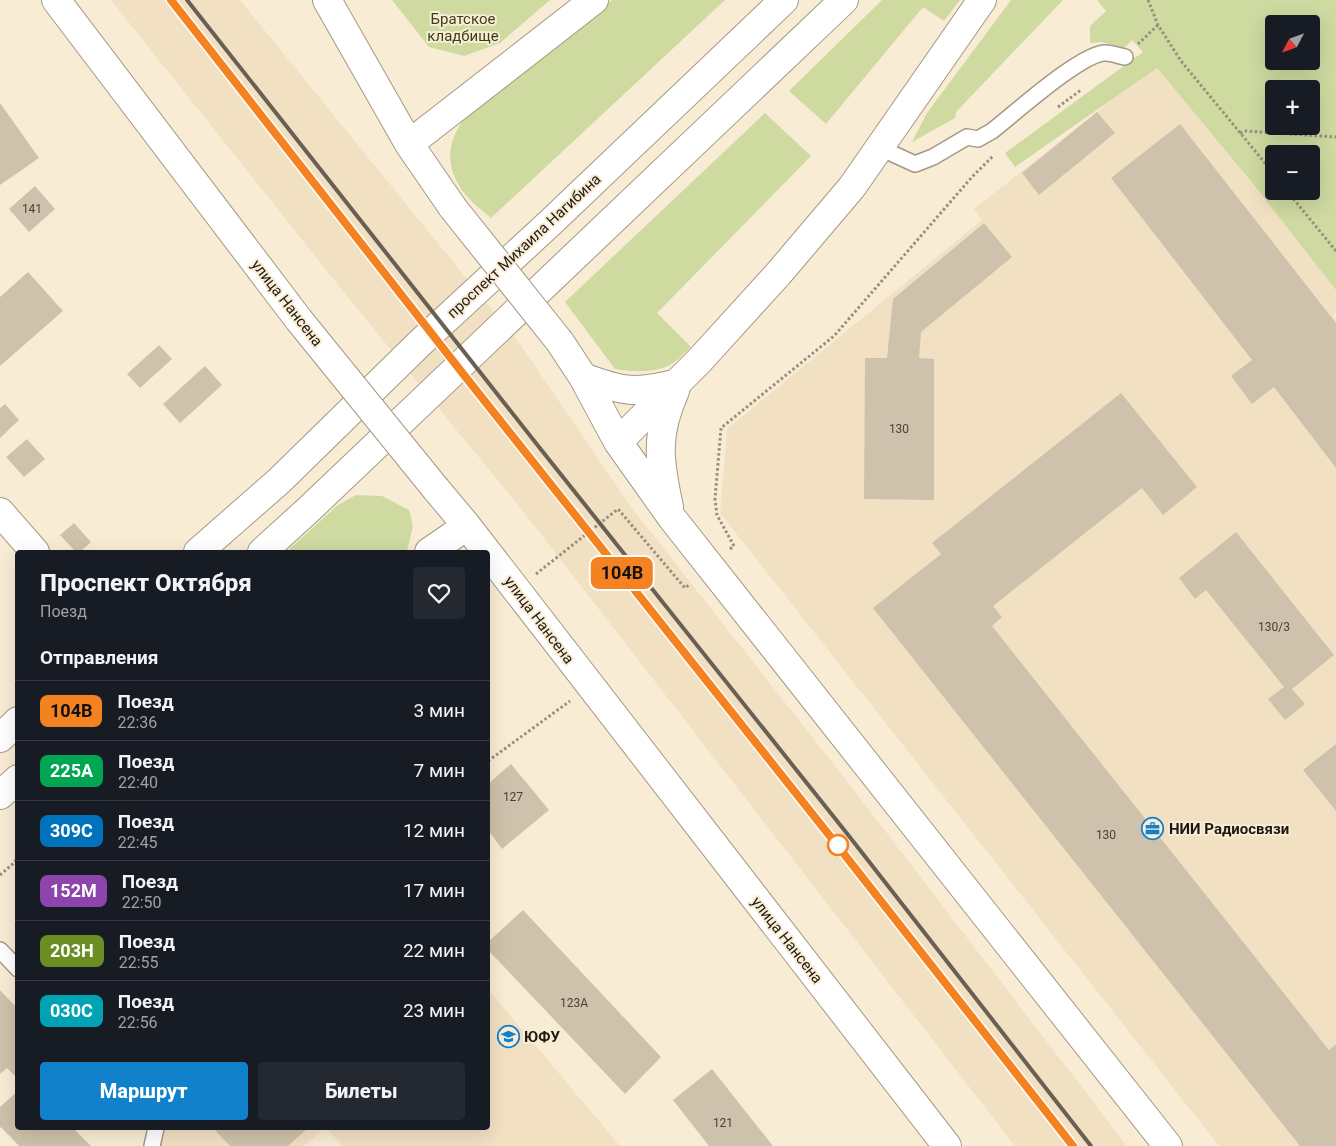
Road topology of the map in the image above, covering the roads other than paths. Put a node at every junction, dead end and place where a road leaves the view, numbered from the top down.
1 (56, 0) edge
2 (327, 0) edge
3 (594, 0) edge
4 (784, 0) edge
5 (844, 0) edge
6 (982, 0) edge
7 (1125, 57) dead end
8 (408, 144) junction
9 (878, 147) junction
10 (583, 377) junction
11 (678, 383) junction
12 (618, 442) junction
13 (0, 512) edge
14 (672, 518) junction
15 (467, 526) junction
16 (33, 550) edge
17 (200, 550) edge
18 (264, 550) edge
19 (432, 550) edge
20 (485, 550) edge
21 (490, 556) edge
22 (15, 724) edge
23 (0, 738) edge
24 (15, 782) edge
25 (0, 795) edge
26 (0, 950) edge
27 (15, 966) edge
28 (156, 1130) edge
29 (152, 1146) edge
30 (947, 1146) edge
31 (1168, 1146) edge

1 - 15 main road, улица Нансена, bridge
2 - 8 main road
3 - 8 main road
4 - 17 main road, проспект Михаила Нагибина
5 - 18 main road
6 - 9 main road
7 - 9 lane
8 - 10 main road, bridge
9 - 11 main road
10 - 11 main road
10 - 12 main road
11 - 12 main road
11 - 14 main road
12 - 14 main road
13 - 16 main road
14 - 31 main road
15 - 19 main road
15 - 20 main road, улица Нансена
21 - 30 main road, улица Нансена
22 - 23 main road
24 - 25 main road
26 - 27 lane
28 - 29 lane

